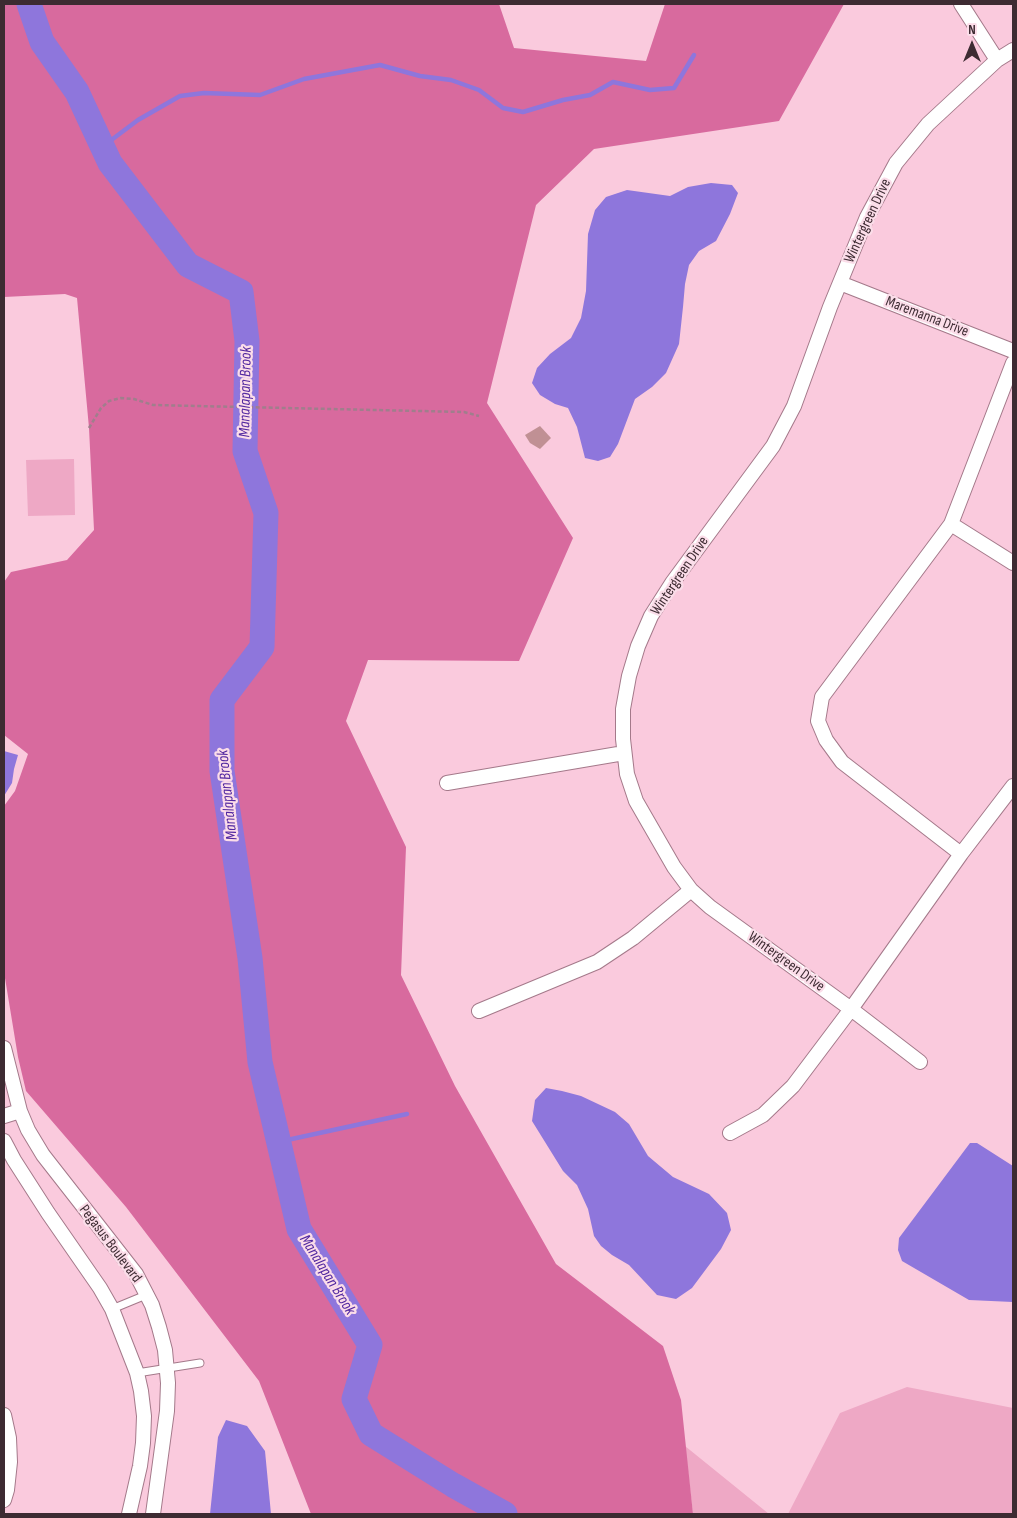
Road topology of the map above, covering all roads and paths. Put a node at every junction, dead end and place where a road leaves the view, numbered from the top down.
1 (961, 4) edge
2 (1013, 50) edge
3 (997, 60) junction
4 (840, 283) junction
5 (1013, 351) edge
6 (1013, 363) edge
7 (479, 416) dead end
8 (89, 428) dead end
9 (952, 524) junction
10 (1013, 563) edge
11 (624, 753) junction
12 (447, 783) dead end
13 (1013, 786) edge
14 (961, 854) junction
15 (691, 890) junction
16 (851, 1009) junction
17 (479, 1011) dead end
18 (4, 1048) edge
19 (920, 1062) dead end
20 (20, 1111) junction
21 (4, 1116) edge
22 (730, 1133) dead end
23 (4, 1141) edge
24 (146, 1294) junction
25 (112, 1309) junction
26 (200, 1363) dead end
27 (167, 1368) junction
28 (137, 1373) junction
29 (4, 1414) edge
30 (4, 1500) edge
31 (129, 1514) edge
32 (153, 1514) edge

1 - 3 street
2 - 3 street, Wintergreen Drive
3 - 4 street, Wintergreen Drive
4 - 5 street, Maremanna Drive
4 - 11 street, Wintergreen Drive
6 - 9 street
7 - 8 path
9 - 10 street
9 - 14 street
11 - 12 street
11 - 15 street, Wintergreen Drive
13 - 14 street
14 - 16 street
15 - 16 street, Wintergreen Drive
15 - 17 street
16 - 19 street, Wintergreen Drive
16 - 22 street
18 - 20 street, Pegasus Boulevard
20 - 21 street
20 - 24 street, Pegasus Boulevard
23 - 25 street
24 - 25 lane
24 - 27 street, Pegasus Boulevard
25 - 28 street
26 - 27 lane
27 - 28 lane
27 - 32 street, Pegasus Boulevard
28 - 31 street
29 - 30 street

